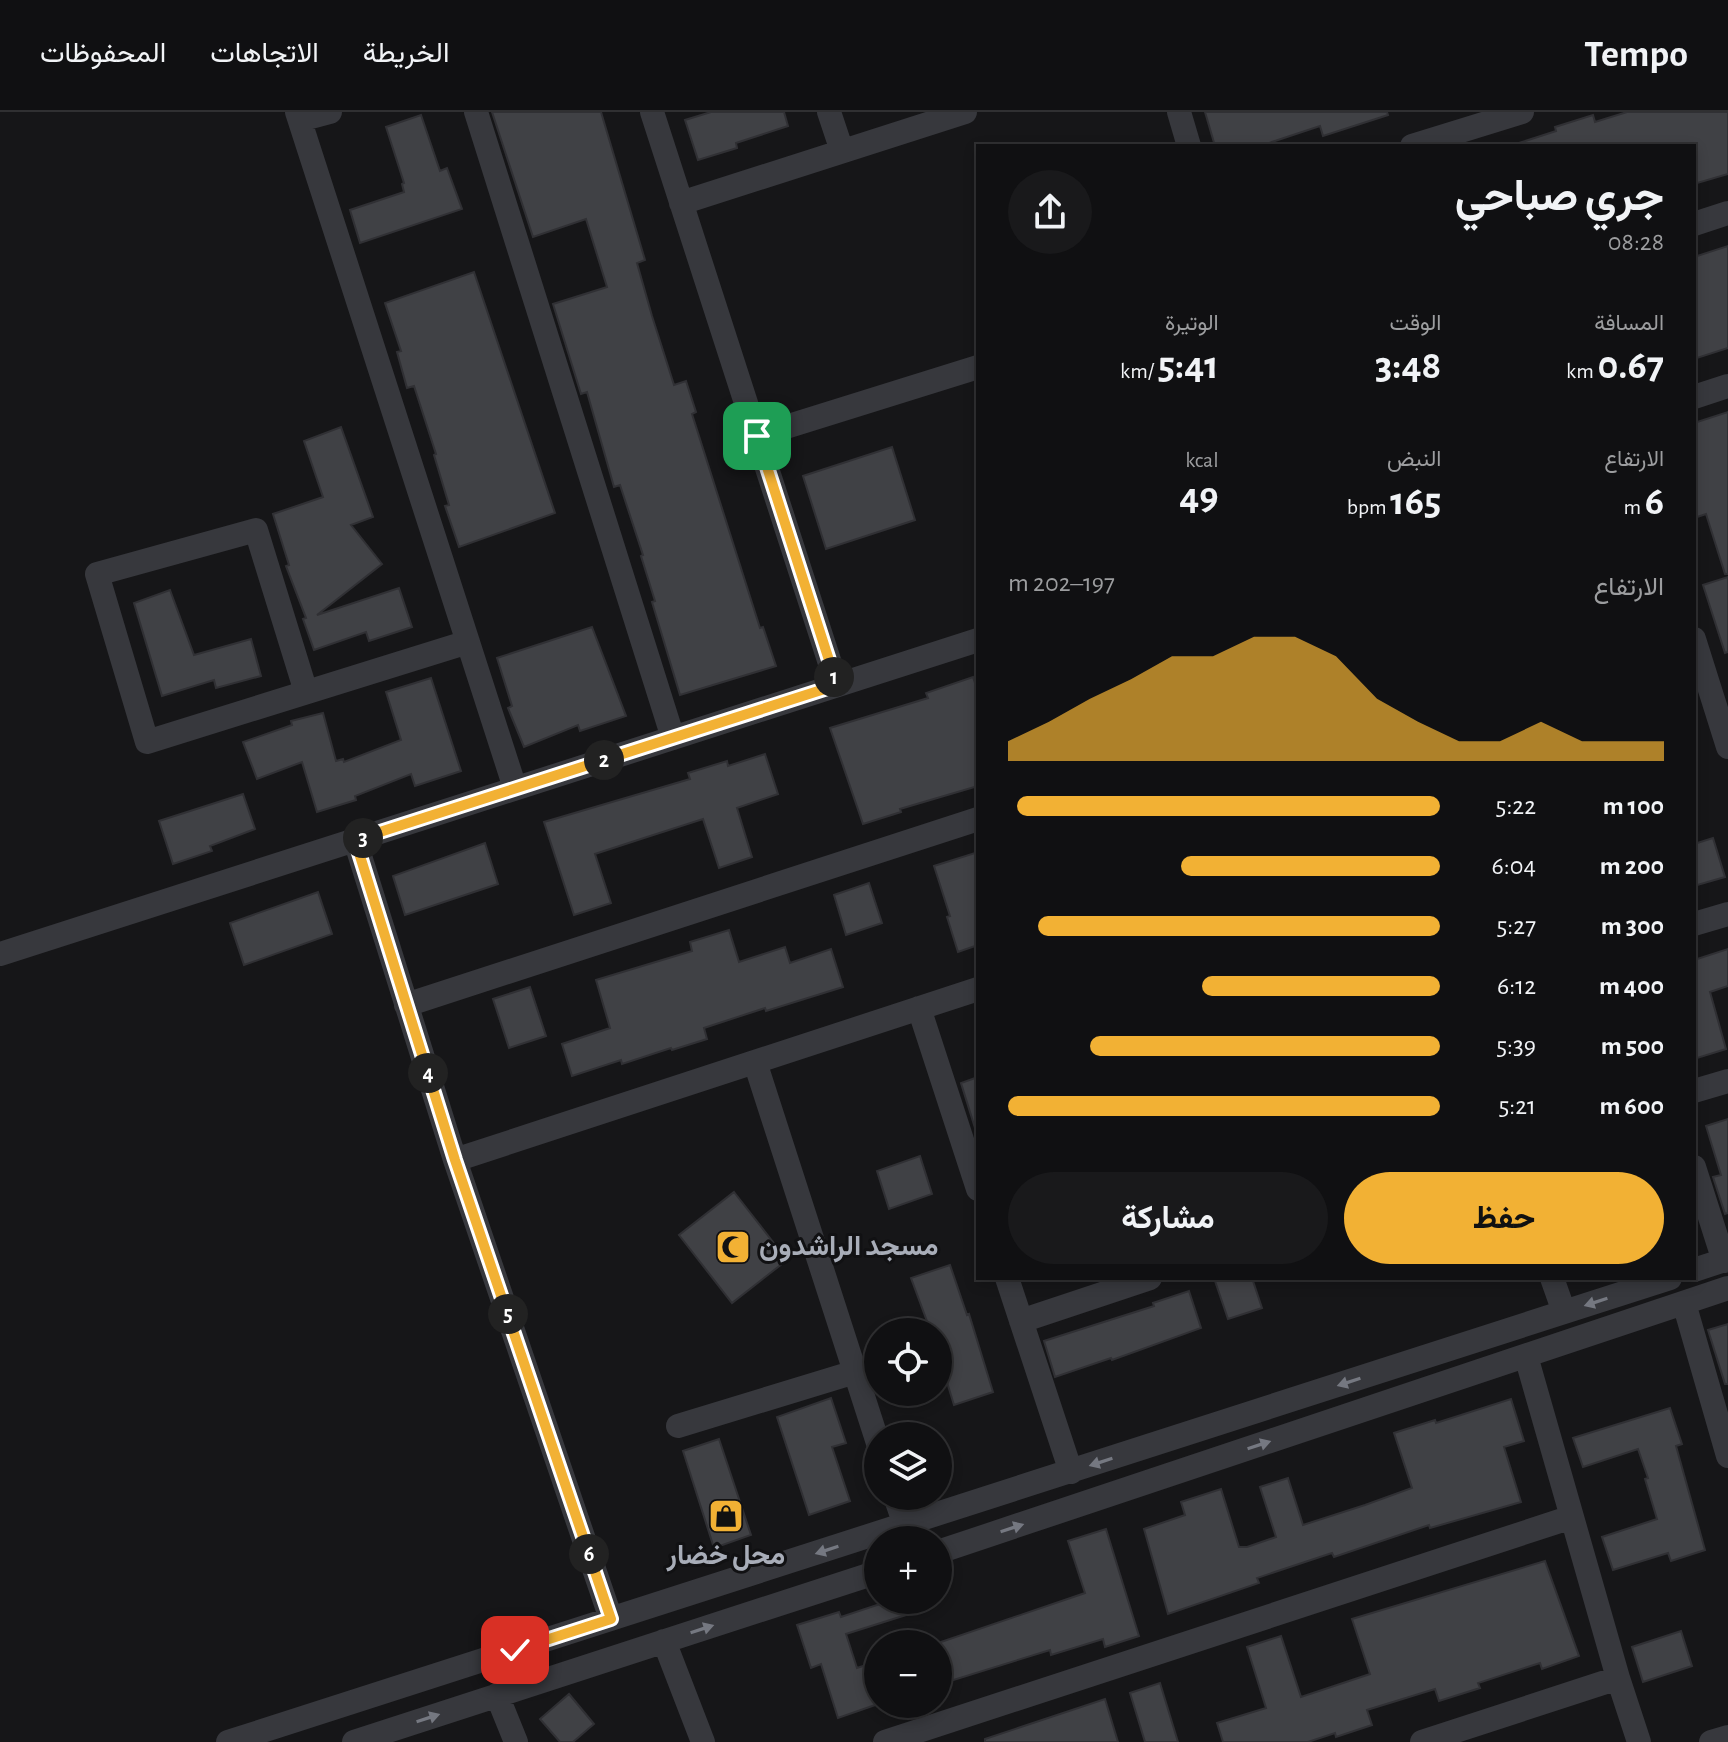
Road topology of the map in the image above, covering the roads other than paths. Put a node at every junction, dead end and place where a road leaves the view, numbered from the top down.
1 (330, 112) edge
2 (476, 112) edge
3 (652, 112) edge
4 (829, 112) edge
5 (965, 112) edge
6 (1179, 112) edge
7 (1522, 112) edge
8 (298, 116) edge
9 (1188, 144) edge
10 (1418, 144) edge
11 (842, 151) junction
12 (681, 203) junction
13 (1728, 213) edge
14 (1696, 223) edge
15 (976, 368) edge
16 (1728, 386) edge
17 (1696, 396) edge
18 (757, 436) junction
19 (976, 641) edge
20 (468, 642) junction
21 (1696, 645) edge
22 (837, 685) junction
23 (306, 692) junction
24 (673, 738) junction
25 (1728, 747) edge
26 (515, 788) junction
27 (976, 820) edge
28 (355, 840) junction
29 (1728, 914) edge
30 (1696, 923) edge
31 (0, 954) edge
32 (976, 990) edge
33 (406, 1005) junction
34 (919, 1008) junction
35 (755, 1062) junction
36 (1728, 1081) edge
37 (1696, 1090) edge
38 (455, 1160) junction
39 (974, 1160) edge
40 (1696, 1173) edge
41 (1726, 1260) edge
42 (1696, 1269) edge
43 (1008, 1280) edge
44 (1144, 1280) edge
45 (1553, 1280) edge
46 (1664, 1280) edge
47 (1728, 1288) edge
48 (1684, 1303) junction
49 (1564, 1312) junction
50 (1021, 1321) junction
51 (1526, 1356) junction
52 (855, 1372) junction
53 (871, 1422) edge
54 (678, 1426) dead end
55 (1728, 1456) edge
56 (1071, 1472) junction
57 (900, 1510) edge
58 (1572, 1517) junction
59 (905, 1525) junction
60 (952, 1547) edge
61 (864, 1577) edge
62 (611, 1619) junction
63 (664, 1641) junction
64 (1618, 1678) junction
65 (497, 1695) junction
66 (1728, 1737) edge
67 (228, 1742) edge
68 (354, 1742) edge
69 (516, 1742) edge
70 (703, 1742) edge
71 (885, 1742) edge
72 (1422, 1742) edge
73 (1639, 1742) edge
74 (1711, 1742) edge

1 - 8 street
2 - 24 street
3 - 12 street
4 - 11 street
5 - 11 street
6 - 9 street
7 - 10 street
8 - 20 street
11 - 12 street
12 - 18 street
13 - 14 street
15 - 18 street
16 - 17 street
18 - 22 street
19 - 22 street
20 - 23 street
20 - 26 street
21 - 25 street
22 - 24 street
23 - 23 street
24 - 26 street
26 - 28 street
27 - 33 street
28 - 31 street
28 - 33 street
29 - 30 street
32 - 34 street
33 - 38 street
34 - 35 street
34 - 39 street
35 - 38 street
35 - 52 street
36 - 37 street
38 - 62 street
40 - 41 street
41 - 42 street
43 - 50 street
44 - 50 street
45 - 49 street
46 -> 49 street
47 - 48 street
48 - 51 street
48 - 55 street
49 -> 56 street
50 - 56 street
51 - 58 street
60 -> 51 street
52 - 53 street
52 - 54 street
56 - 59 street
57 - 59 street
58 - 64 street
58 - 71 street
59 -> 62 street
63 -> 61 street
62 - 67 street
63 - 65 street
63 - 70 street
64 - 72 street
64 - 73 street
68 -> 65 street
65 - 69 street
66 - 74 street

